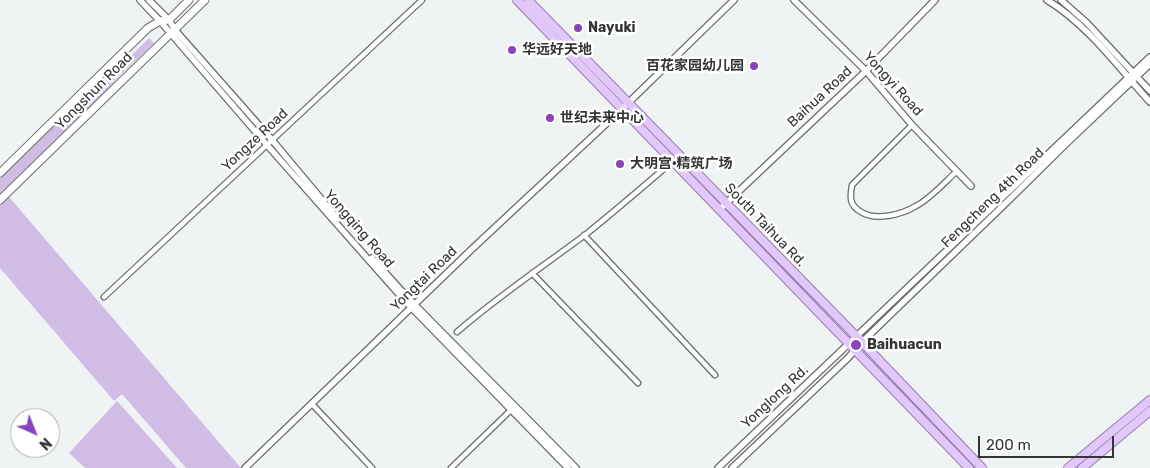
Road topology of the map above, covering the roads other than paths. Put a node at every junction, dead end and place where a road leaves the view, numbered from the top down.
1 (140, 0) edge
2 (149, 0) edge
3 (189, 0) edge
4 (205, 0) edge
5 (422, 0) edge
6 (517, 0) edge
7 (528, 0) edge
8 (734, 0) edge
9 (794, 0) edge
10 (935, 0) edge
11 (1048, 0) edge
12 (1061, 0) edge
13 (169, 20) junction
14 (160, 21) junction
15 (173, 32) junction
16 (1150, 57) edge
17 (1150, 64) edge
18 (866, 71) junction
19 (1135, 75) junction
20 (1130, 80) junction
21 (1150, 91) edge
22 (1150, 102) edge
23 (628, 103) junction
24 (622, 109) junction
25 (912, 125) junction
26 (269, 142) junction
27 (673, 161) junction
28 (957, 171) junction
29 (0, 173) edge
30 (971, 186) dead end
31 (0, 200) edge
32 (726, 203) junction
33 (720, 209) junction
34 (584, 235) junction
35 (532, 273) junction
36 (104, 297) dead end
37 (414, 306) junction
38 (457, 332) dead end
39 (859, 340) junction
40 (849, 344) junction
41 (855, 351) junction
42 (715, 375) dead end
43 (638, 383) dead end
44 (1150, 400) edge
45 (312, 404) junction
46 (513, 408) junction
47 (1150, 411) edge
48 (246, 468) edge
49 (372, 468) edge
50 (451, 468) edge
51 (568, 468) edge
52 (576, 468) edge
53 (718, 468) edge
54 (732, 468) edge
55 (969, 468) edge
56 (982, 468) edge
57 (1068, 468) edge
58 (1082, 468) edge

1 - 14 street, Yongqing Road
2 - 13 street, Yongqing Road
3 - 13 main road
4 - 15 main road, Yongshun Road
5 - 26 street, Yongze Road
6 - 24 main road, South Taihua Rd.
7 - 23 main road, South Taihua Rd.
8 - 23 street, Yongtai Road
9 - 18 street, Yongyi Road
10 - 18 street, Baihua Road
11 - 20 street
12 - 19 street
13 - 14 main road
13 - 15 street, Yongqing Road
14 - 15 street, Yongqing Road
14 - 29 main road, Yongshun Road
15 - 26 street, Yongqing Road
15 - 31 main road, Yongshun Road
16 - 19 street
17 - 19 street
18 - 25 street, Yongyi Road
18 - 32 street, Baihua Road
19 - 20 street
19 - 21 street
20 - 22 street
20 - 39 street, Fengcheng 4th Road
23 - 24 street, Yongtai Road
23 - 32 main road, South Taihua Rd.
24 - 27 main road, South Taihua Rd.
24 - 37 street, Yongtai Road
25 - 28 street, Yongyi Road
25 - 28 street
26 - 36 street, Yongze Road
26 - 37 street, Yongqing Road
27 - 33 main road, South Taihua Rd.
27 - 34 street
28 - 30 street, Yongyi Road
32 - 33 street, Baihua Road
32 - 39 main road, South Taihua Rd.
33 - 40 main road, South Taihua Rd.
34 - 35 street
34 - 42 street
35 - 38 street
35 - 43 street
37 - 45 street, Yongtai Road
37 - 46 street, Yongqing Road
39 - 40 street, Fengcheng 4th Road
39 - 41 street, Fengcheng 4th Road
39 - 56 main road, South Taihua Rd.
40 - 41 main road, South Taihua Rd.
40 - 53 street, Yonglong Rd.
41 - 54 street, Yonglong Rd.
41 - 55 main road, South Taihua Rd.
44 - 57 main road
45 - 48 street, Yongtai Road
45 - 49 street
46 - 50 street
46 - 51 street, Yongqing Road
46 - 52 street, Yongqing Road
47 - 58 main road

